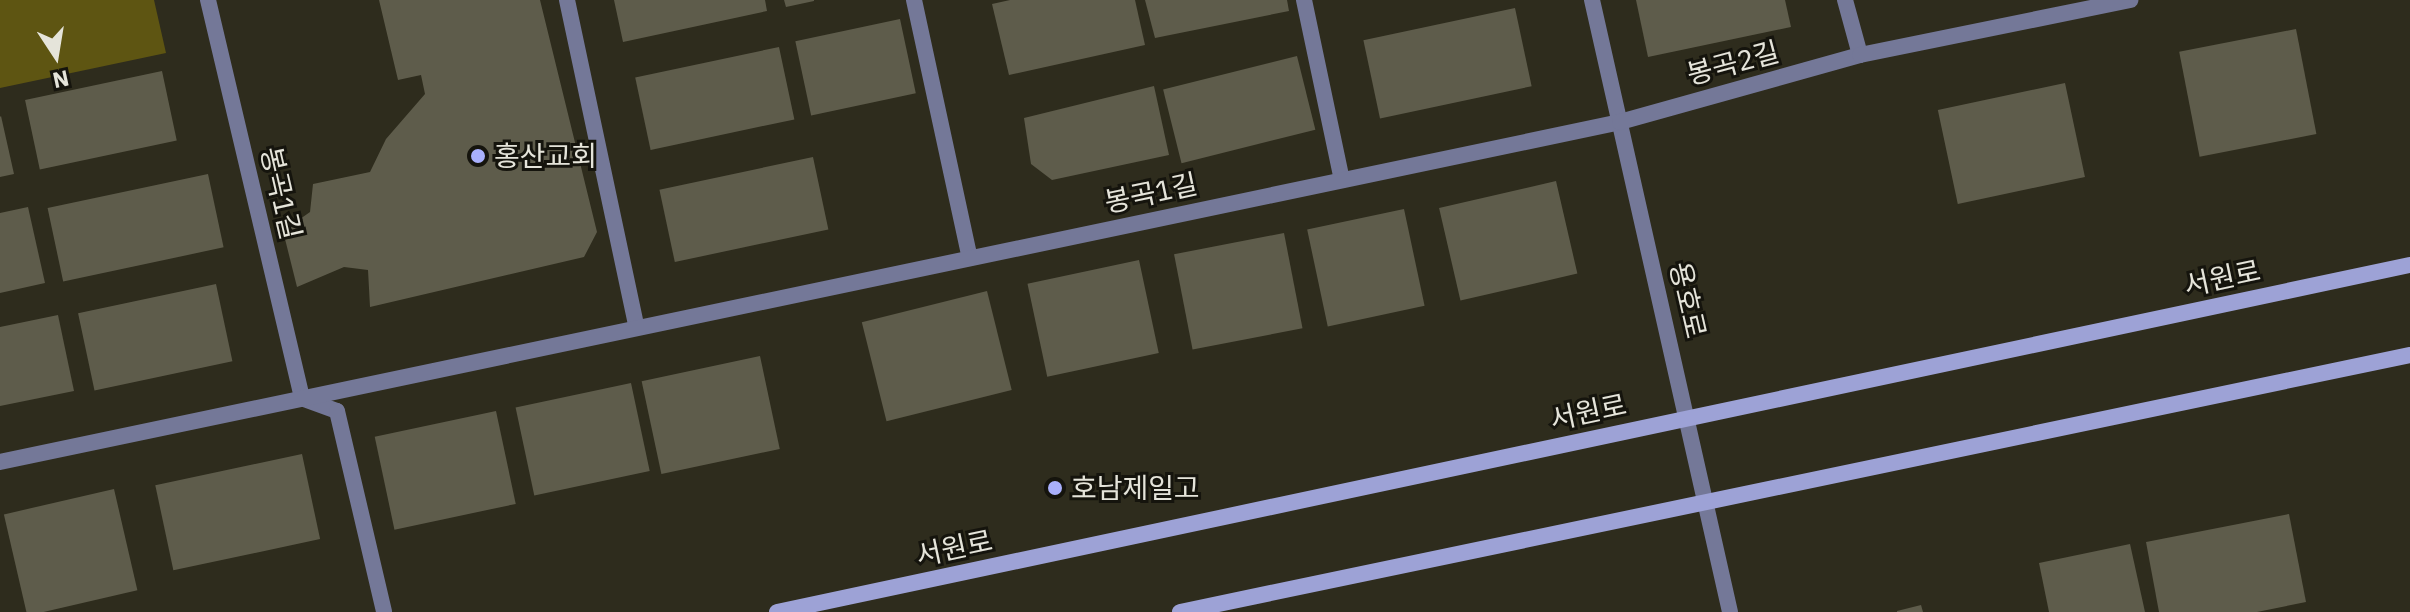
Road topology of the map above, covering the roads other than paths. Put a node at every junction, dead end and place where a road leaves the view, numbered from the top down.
1 (208, 0) edge
2 (567, 0) edge
3 (914, 0) edge
4 (1304, 0) edge
5 (1592, 0) edge
6 (1845, 0) edge
7 (2130, 0) edge
8 (1860, 55) junction
9 (1620, 122) junction
10 (1342, 180) junction
11 (970, 258) junction
12 (2410, 265) edge
13 (637, 328) junction
14 (2410, 355) edge
15 (302, 399) junction
16 (1687, 416) junction
17 (0, 462) edge
18 (1708, 504) junction
19 (384, 612) edge
20 (777, 612) edge
21 (1180, 612) edge
22 (1730, 612) edge

1 - 15 street, 봉곡1길
2 - 13 street
3 - 11 street
4 - 10 street
5 - 9 street, 용호로
6 - 8 street
7 - 8 street, 봉곡2길
8 - 9 street, 봉곡2길
9 - 10 street, 봉곡1길
9 - 16 street, 용호로
10 - 11 street, 봉곡1길
11 - 13 street, 봉곡1길
12 - 16 main road, 서원로
13 - 15 street, 봉곡1길
14 - 18 main road
15 - 17 street, 봉곡1길
15 - 19 street
16 - 18 street, 용호로
16 - 20 main road, 서원로
18 - 21 main road
18 - 22 street, 용호로

